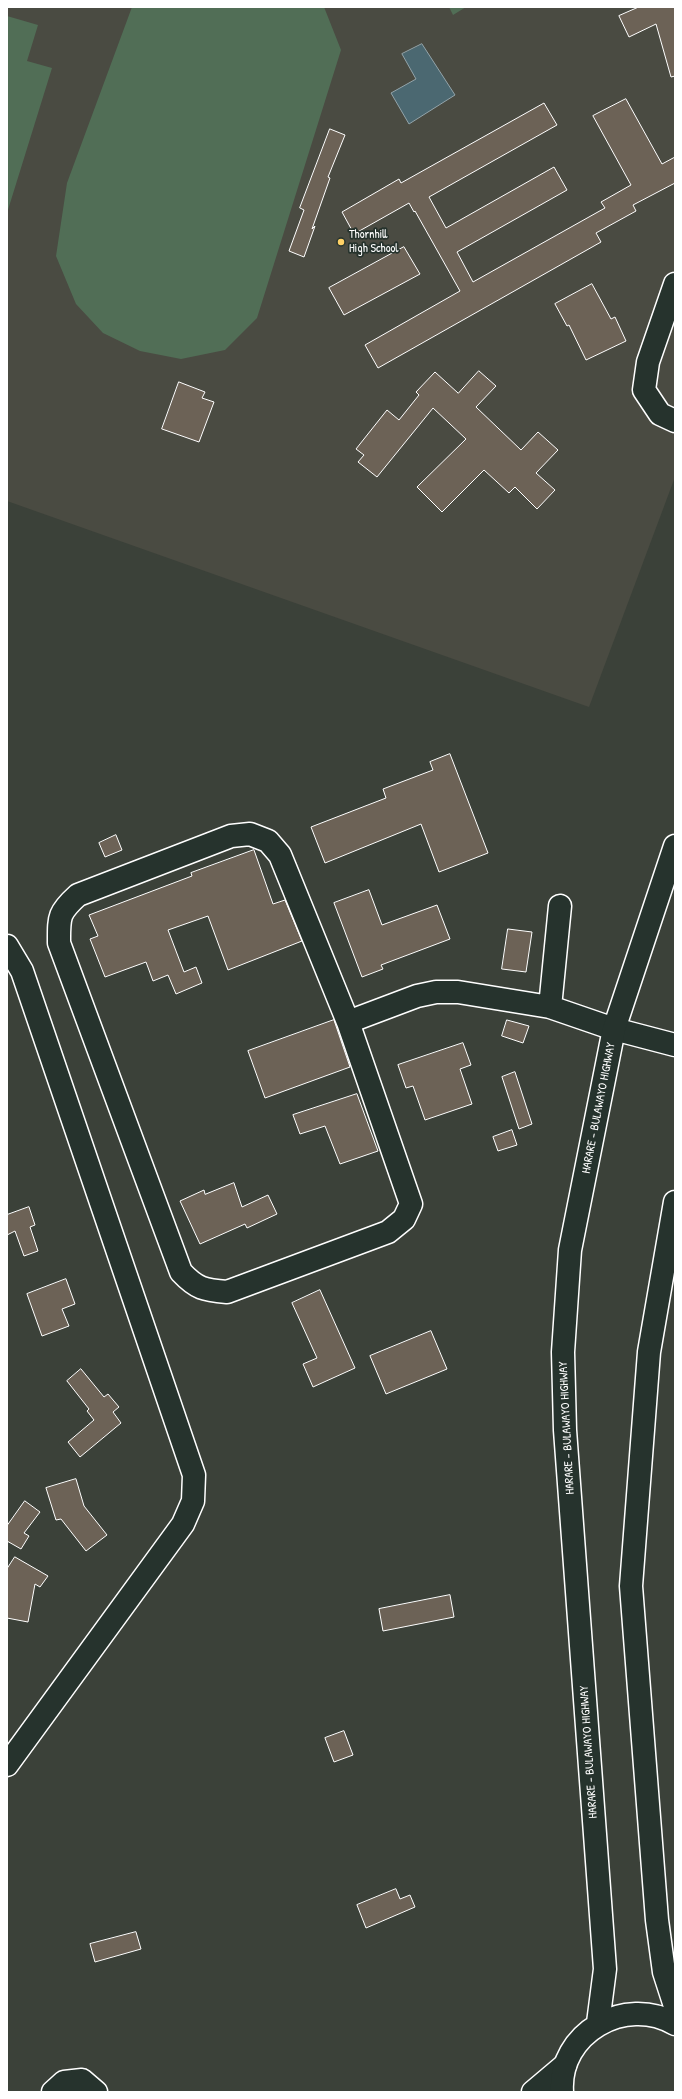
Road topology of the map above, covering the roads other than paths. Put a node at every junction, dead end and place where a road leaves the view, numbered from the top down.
1 (675, 284) edge
2 (675, 421) edge
3 (675, 846) edge
4 (560, 906) dead end
5 (7, 946) edge
6 (550, 1007) junction
7 (348, 1022) junction
8 (614, 1029) junction
9 (675, 1045) edge
10 (675, 1202) edge
11 (7, 1765) edge
12 (675, 2006) edge
13 (598, 2023) junction
14 (675, 2024) edge
15 (565, 2065) junction
16 (53, 2092) edge
17 (96, 2092) edge
18 (533, 2092) edge
19 (562, 2092) edge

1 - 2 main road
3 - 8 main road, HARARE - BULAWAYO HIGHWAY
4 - 6 main road
5 - 11 main road
6 - 7 main road
6 - 8 main road
7 - 7 main road
8 - 9 main road
8 - 13 main road, HARARE - BULAWAYO HIGHWAY
10 - 12 main road
13 - 14 main road
13 - 15 main road
15 - 18 main road
15 - 19 main road
16 - 17 main road

